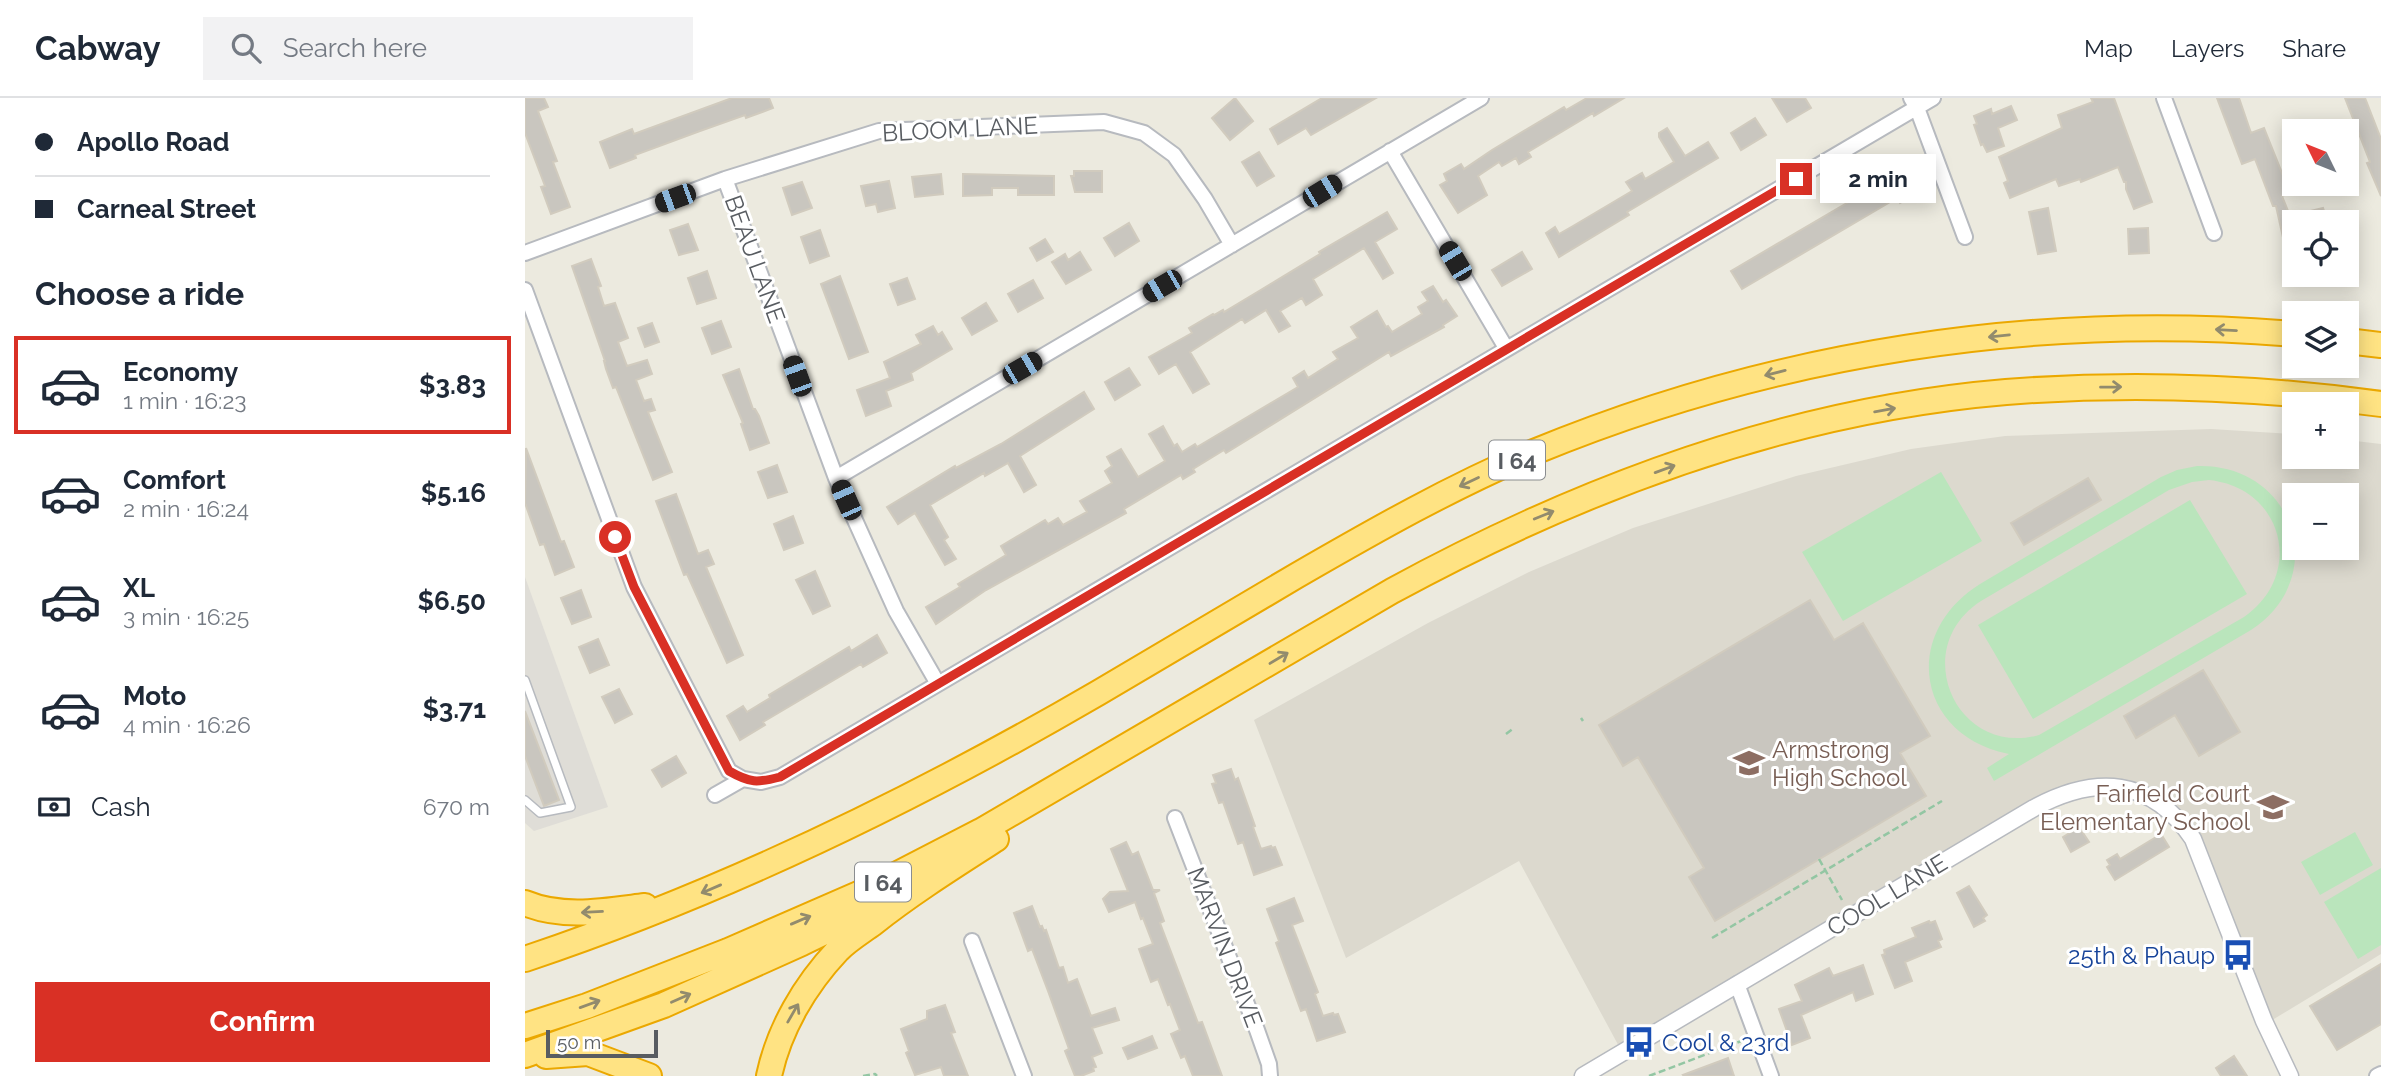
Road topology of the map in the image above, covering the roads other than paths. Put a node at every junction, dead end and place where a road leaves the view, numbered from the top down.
1 (1481, 98) edge
2 (1933, 98) edge
3 (2164, 98) edge
4 (1914, 103) edge
5 (1390, 151) junction
6 (725, 179) junction
7 (2214, 233) dead end
8 (1965, 237) dead end
9 (1232, 245) junction
10 (525, 253) edge
11 (525, 290) edge
12 (2282, 334) edge
13 (2359, 342) edge
14 (2381, 345) edge
15 (1506, 348) junction
16 (2381, 404) edge
17 (836, 478) junction
18 (525, 680) edge
19 (938, 684) junction
20 (1220, 692) junction
21 (743, 779) junction
22 (715, 795) dead end
23 (525, 800) edge
24 (1175, 818) dead end
25 (935, 878) junction
26 (684, 901) junction
27 (525, 903) edge
28 (972, 940) dead end
29 (525, 959) edge
30 (1737, 984) junction
31 (525, 1026) edge
32 (525, 1057) edge
33 (649, 1076) edge
34 (769, 1076) edge
35 (1024, 1076) edge
36 (1270, 1076) edge
37 (1583, 1076) edge
38 (1772, 1076) edge
39 (2290, 1076) edge

1 - 5 street
2 - 4 street
3 - 7 street
4 - 8 street
4 - 15 street
5 - 9 street
5 - 15 street
6 - 9 street, BLOOM LANE
6 - 10 street, BLOOM LANE
6 - 17 street, BEAU LANE
9 - 17 street
11 - 21 street
12 -> 26 highway, I 64
13 - 14 highway
15 - 19 street
20 -> 16 highway, I 64
17 - 19 street, BEAU LANE
18 - 23 lane
19 - 21 street
20 - 25 highway
31 -> 20 highway, I 64
21 - 22 street
24 - 36 street, MARVIN DRIVE
32 -> 25 highway
34 -> 25 highway
26 -> 27 highway
26 - 29 highway, I 64
28 - 35 street
30 - 37 street, COOL LANE
30 - 38 street
30 - 39 street, COOL LANE
32 - 33 highway

